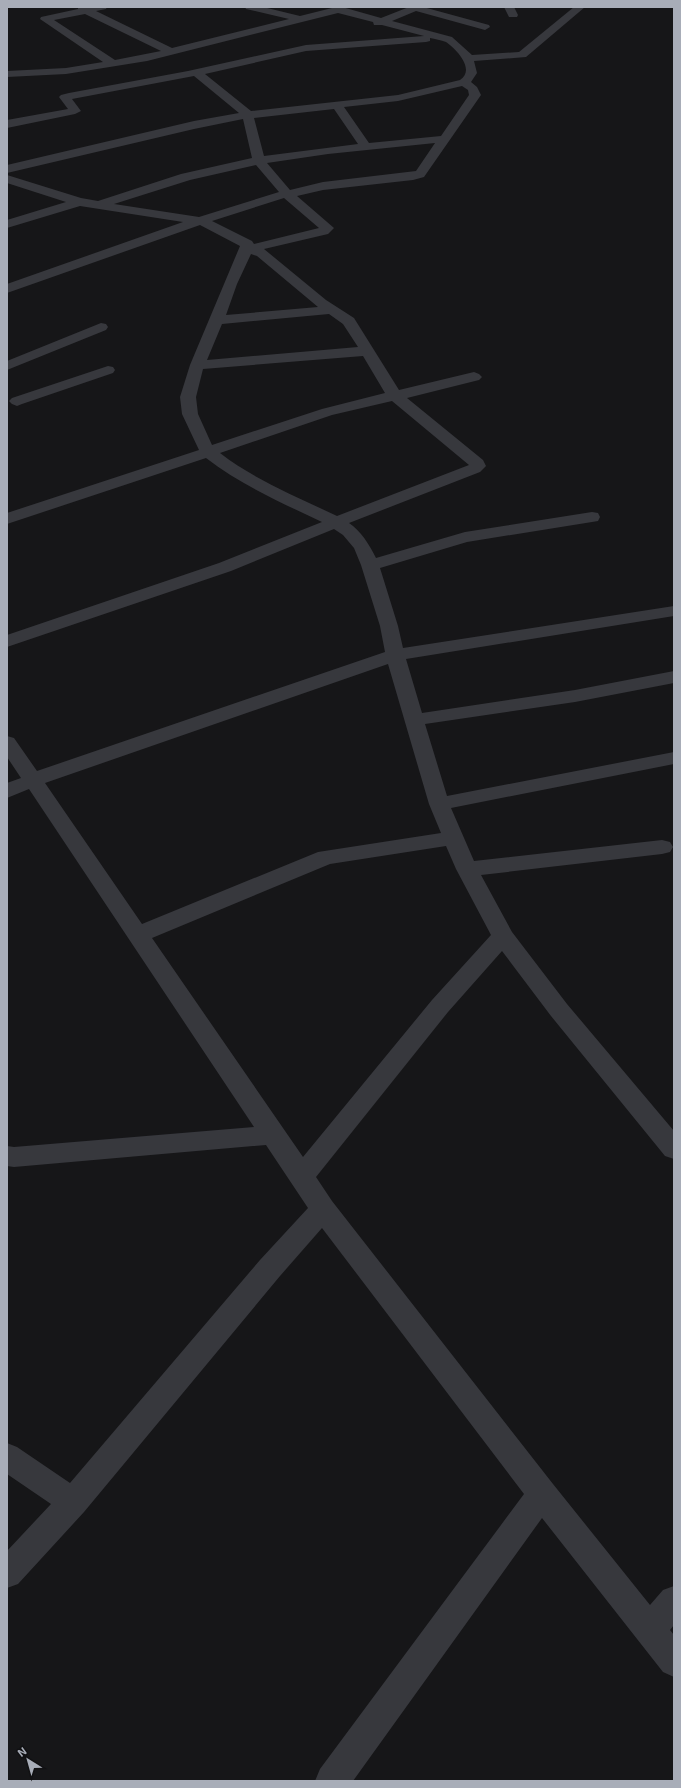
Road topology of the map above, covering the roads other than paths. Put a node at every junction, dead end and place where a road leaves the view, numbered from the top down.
1 (102, 7) edge
2 (250, 7) edge
3 (580, 7) edge
4 (339, 8) edge
5 (83, 9) edge
6 (299, 19) junction
7 (382, 22) junction
8 (369, 27) dead end
9 (485, 27) dead end
10 (443, 37) junction
11 (171, 52) junction
12 (467, 58) junction
13 (13, 61) dead end
14 (112, 63) junction
15 (196, 72) junction
16 (31, 73) junction
17 (7, 74) edge
18 (464, 82) junction
19 (337, 105) junction
20 (248, 115) junction
21 (7, 124) edge
22 (444, 139) junction
23 (366, 147) junction
24 (259, 161) junction
25 (7, 169) edge
26 (9, 181) edge
27 (287, 194) junction
28 (79, 202) junction
29 (98, 205) junction
30 (202, 221) junction
31 (7, 224) edge
32 (248, 249) junction
33 (7, 289) edge
34 (332, 310) junction
35 (217, 320) junction
36 (101, 327) dead end
37 (367, 351) junction
38 (197, 365) junction
39 (7, 366) edge
40 (108, 370) dead end
41 (474, 377) dead end
42 (394, 395) junction
43 (10, 401) edge
44 (208, 452) junction
45 (592, 517) dead end
46 (7, 519) edge
47 (336, 522) junction
48 (370, 565) junction
49 (674, 611) edge
50 (7, 641) edge
51 (395, 655) junction
52 (674, 676) edge
53 (414, 720) junction
54 (7, 742) edge
55 (674, 758) edge
56 (33, 780) junction
57 (7, 791) edge
58 (438, 804) junction
59 (454, 838) junction
60 (662, 847) dead end
61 (467, 869) junction
62 (138, 935) junction
63 (503, 936) junction
64 (273, 1135) junction
65 (674, 1149) edge
66 (7, 1156) edge
67 (302, 1176) junction
68 (322, 1209) junction
69 (7, 1457) edge
70 (542, 1494) junction
71 (73, 1502) junction
72 (7, 1573) edge
73 (674, 1601) edge
74 (649, 1630) junction
75 (674, 1661) edge
76 (332, 1781) edge

1 - 5 street
2 - 6 street
3 - 12 street
4 - 6 street
4 - 7 street
5 - 11 street
5 - 14 street
6 - 11 street
7 - 8 street
7 - 9 street
7 - 10 street
10 - 12 street
10 - 15 street
11 - 14 street
12 - 18 street
13 - 16 street
14 - 16 street
15 - 20 street
15 - 21 street
16 - 17 street
18 - 19 street
18 - 22 street
19 - 20 street
19 - 23 street
20 - 24 street
20 - 25 street
22 - 23 street
22 - 27 street
23 - 24 street
24 - 27 street
24 - 29 street
26 - 28 street
27 - 30 street
27 - 32 street
28 - 29 street
28 - 31 street
29 - 30 street
30 - 32 street
30 - 33 street
32 - 34 street
32 - 35 street
34 - 35 street
34 - 37 street
35 - 38 street
36 - 39 street
37 - 38 street
37 - 42 street
38 - 44 street
40 - 43 street
41 - 42 street
42 - 44 street
42 - 47 street
44 - 46 street
44 - 47 street
45 - 48 street
47 - 48 street
47 - 50 street
48 - 51 street
49 - 51 street
51 - 53 street
51 - 56 street
52 - 53 street
53 - 58 street
54 - 56 street
55 - 58 street
56 - 57 street
56 - 62 street
58 - 59 street
59 - 61 street
59 - 62 street
60 - 61 street
61 - 63 street
62 - 64 street
63 - 65 street
63 - 67 street
64 - 66 street
64 - 67 street
67 - 68 street
68 - 70 street
68 - 71 street
69 - 71 street
70 - 74 street
70 - 76 street
71 - 72 street
73 - 74 street
74 - 75 street

